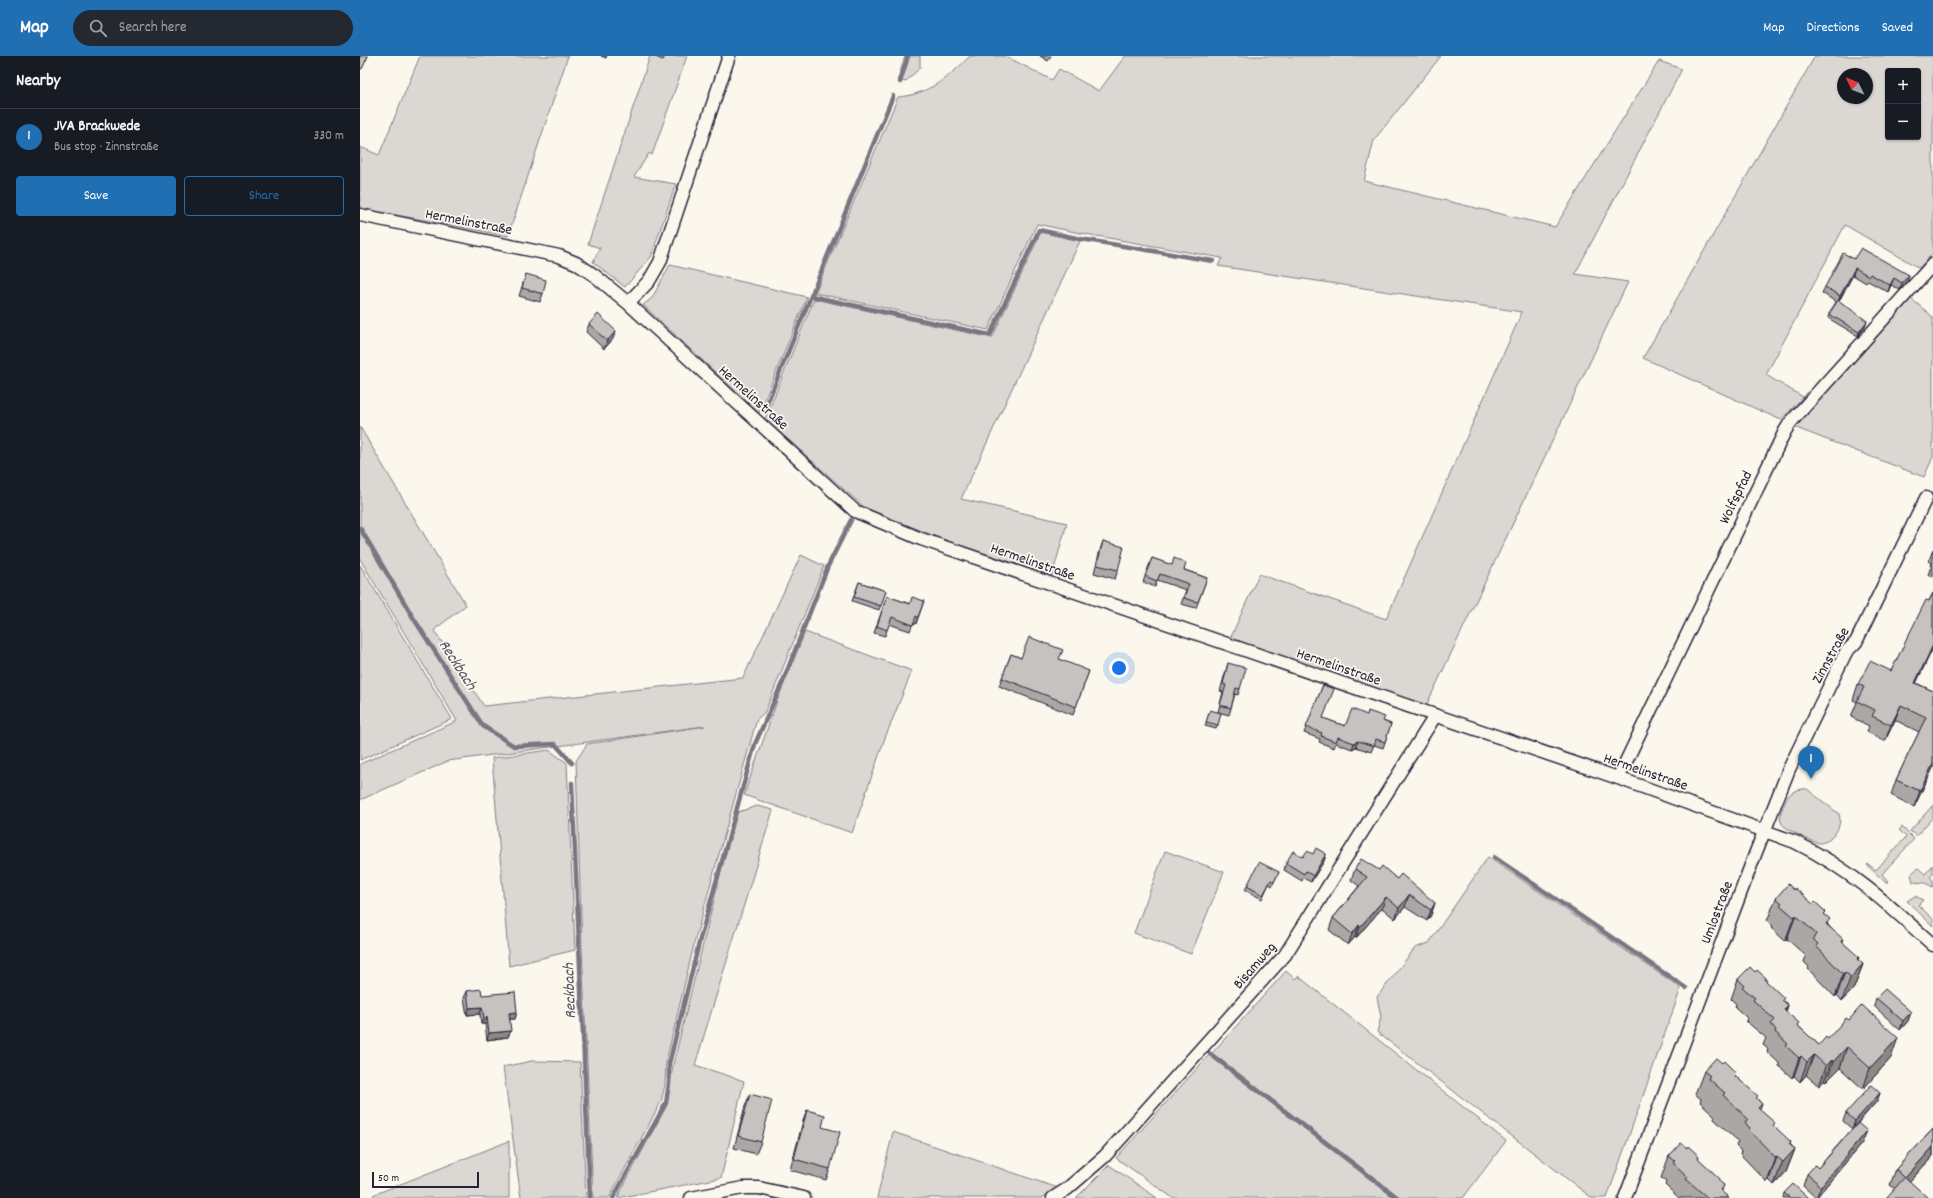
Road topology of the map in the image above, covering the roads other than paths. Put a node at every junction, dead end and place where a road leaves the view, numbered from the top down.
1 (729, 56) edge
2 (360, 215) edge
3 (1933, 264) edge
4 (628, 303) junction
5 (1926, 498) dead end
6 (1435, 716) junction
7 (1618, 778) junction
8 (1765, 830) junction
9 (1933, 946) edge
10 (691, 1198) edge
11 (804, 1198) edge
12 (1053, 1198) edge
13 (1625, 1198) edge

1 - 4 street
2 - 4 street, Hermelinstraße
3 - 7 street, Wolfspfad
4 - 6 street, Hermelinstraße
5 - 8 street, Zinnstraße
6 - 7 street, Hermelinstraße
6 - 12 street, Bisamweg
7 - 8 street, Hermelinstraße
8 - 9 street
8 - 13 street, Umlostraße
10 - 11 street

